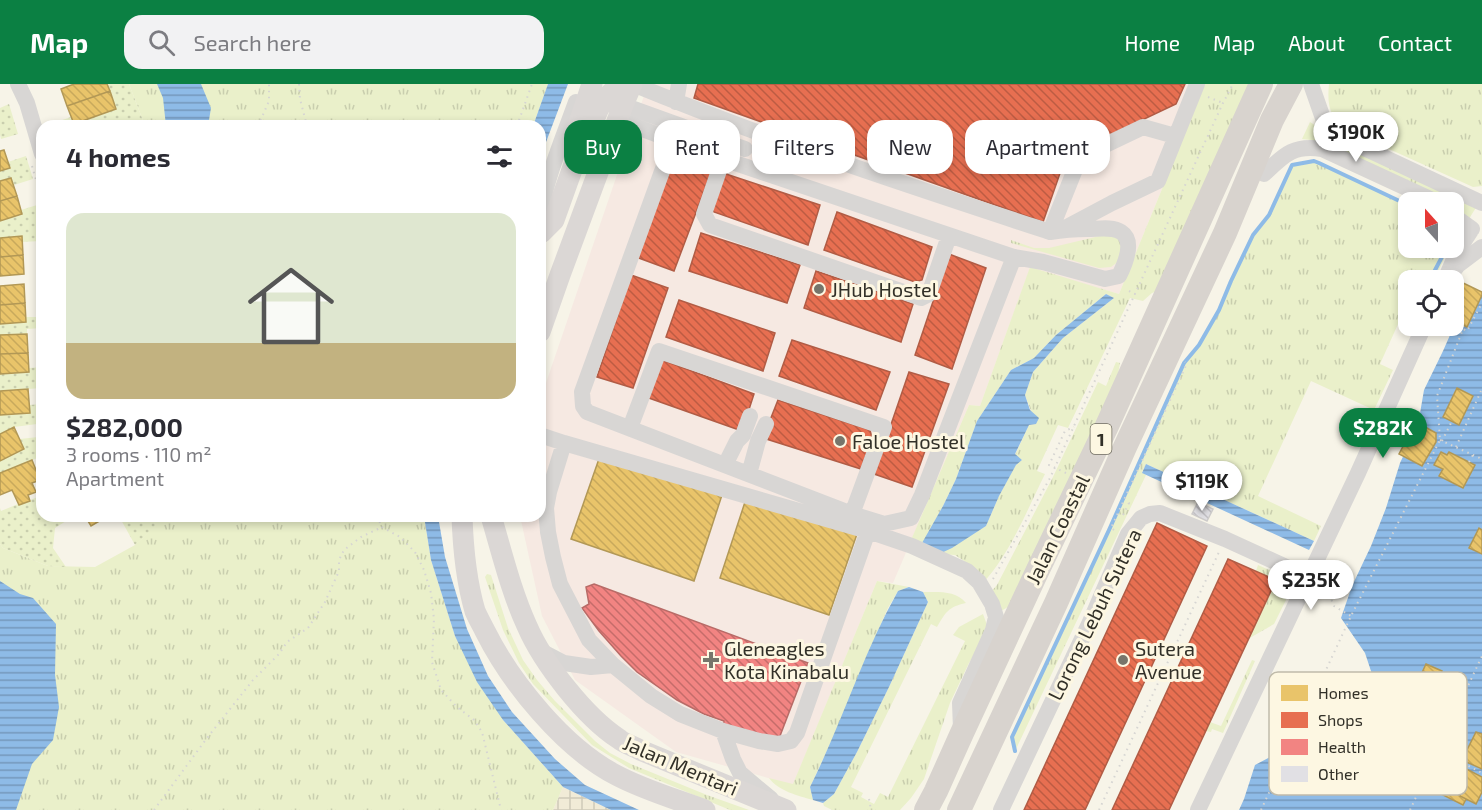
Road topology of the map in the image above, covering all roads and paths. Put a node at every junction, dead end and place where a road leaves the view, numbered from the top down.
1 (18, 84) edge
2 (269, 84) edge
3 (299, 84) edge
4 (532, 84) edge
5 (582, 84) edge
6 (592, 84) edge
7 (632, 84) edge
8 (680, 84) edge
9 (1233, 84) edge
10 (1262, 84) edge
11 (1291, 84) edge
12 (1306, 84) edge
13 (1311, 84) edge
14 (1202, 90) edge
15 (676, 102) junction
16 (1223, 103) junction
17 (620, 112) junction
18 (261, 120) edge
19 (305, 120) edge
20 (519, 120) edge
21 (654, 131) edge
22 (36, 134) edge
23 (1175, 136) junction
24 (745, 149) dead end
25 (740, 165) edge
26 (661, 174) edge
27 (718, 174) edge
28 (1264, 174) junction
29 (1455, 189) junction
30 (546, 191) edge
31 (1415, 192) edge
32 (1482, 194) edge
33 (1482, 204) edge
34 (546, 211) edge
35 (1464, 223) edge
36 (546, 225) edge
37 (1472, 229) junction
38 (1056, 231) junction
39 (1225, 233) junction
40 (949, 236) junction
41 (1464, 241) edge
42 (1482, 245) edge
43 (1014, 257) junction
44 (1454, 270) edge
45 (1129, 291) dead end
46 (1135, 294) junction
47 (1482, 303) edge
48 (546, 315) edge
49 (1419, 336) edge
50 (1186, 363) dead end
51 (1481, 391) edge
52 (750, 416) dead end
53 (1452, 421) dead end
54 (766, 424) dead end
55 (1074, 427) junction
56 (630, 428) junction
57 (546, 437) edge
58 (1441, 440) junction
59 (564, 443) junction
60 (1456, 447) junction
61 (1473, 455) junction
62 (1482, 459) edge
63 (1469, 462) dead end
64 (725, 465) junction
65 (1048, 465) dead end
66 (749, 474) junction
67 (852, 514) junction
68 (380, 522) edge
69 (462, 522) edge
70 (493, 522) edge
71 (382, 527) junction
72 (868, 531) junction
73 (1116, 531) dead end
74 (1225, 539) junction
75 (466, 570) junction
76 (507, 570) junction
77 (1308, 578) junction
78 (986, 592) junction
79 (1352, 616) junction
80 (541, 651) junction
81 (1482, 656) edge
82 (614, 665) junction
83 (1326, 672) edge
84 (1467, 687) edge
85 (723, 731) junction
86 (962, 733) junction
87 (1467, 765) edge
88 (697, 773) junction
89 (1482, 773) edge
90 (1269, 795) edge
91 (1417, 795) edge
92 (869, 798) dead end
93 (931, 801) edge
94 (958, 807) edge
95 (154, 810) edge
96 (501, 810) edge
97 (705, 810) edge
98 (758, 810) edge
99 (787, 810) edge
100 (871, 810) edge
101 (921, 810) edge
102 (1001, 810) edge
103 (1099, 810) edge
104 (1198, 810) edge
105 (1262, 810) edge
106 (1410, 810) edge

1 - 22 street
2 - 18 path
3 - 19 path
4 - 20 path
5 - 30 street
6 - 34 main road
7 - 15 street
7 - 17 main road
7 - 36 main road
8 - 15 street
9 - 16 path
10 - 86 highway, Jalan Coastal / 1
11 - 39 highway, Jalan Coastal / 1
12 - 28 highway, Jalan Coastal / 1
13 - 29 street
14 - 16 path
14 - 23 street
15 - 38 street
16 - 46 path
17 - 21 street
17 - 24 street
17 - 48 main road
23 - 38 street
23 - 38 street
25 - 40 street
26 - 56 street
27 - 40 street
28 - 31 street
28 - 39 highway, Jalan Coastal / 1
29 - 32 street
29 - 33 street
33 - 37 street
35 - 37 street
37 - 41 street
37 - 42 street
38 - 43 street
39 - 94 highway, Jalan Coastal / 1
40 - 43 street
42 - 44 street
43 - 67 street
45 - 46 path
46 - 55 path
47 - 58 path
49 - 77 street
50 - 73 path
51 - 60 path
52 - 64 street
53 - 58 path
54 - 66 street
55 - 65 path
55 - 78 path
56 - 64 street
56 - 67 street
57 - 59 street
58 - 60 path
58 - 79 path
59 - 72 street
59 - 82 street
60 - 61 path
61 - 62 path
61 - 63 path
64 - 66 street
66 - 67 street
68 - 71 path
69 - 75 main road, Jalan Mentari
70 - 76 main road, Jalan Mentari
71 - 95 path
71 - 96 path
72 - 78 street
72 - 85 street
74 - 77 street, Lorong Lebuh Sutera
74 - 102 street, Lorong Lebuh Sutera
74 - 103 path
75 - 76 main road
75 - 97 main road, Jalan Mentari
76 - 80 main road, Jalan Mentari
77 - 79 path
77 - 104 street
78 - 86 street
79 - 83 path
80 - 82 street
80 - 88 main road, Jalan Mentari
81 - 84 path
82 - 85 street
85 - 99 street
86 - 93 highway, Jalan Coastal / 1
87 - 89 path
88 - 98 main road
88 - 99 main road, Jalan Mentari
90 - 105 path
91 - 106 path
92 - 100 path
93 - 101 main road

